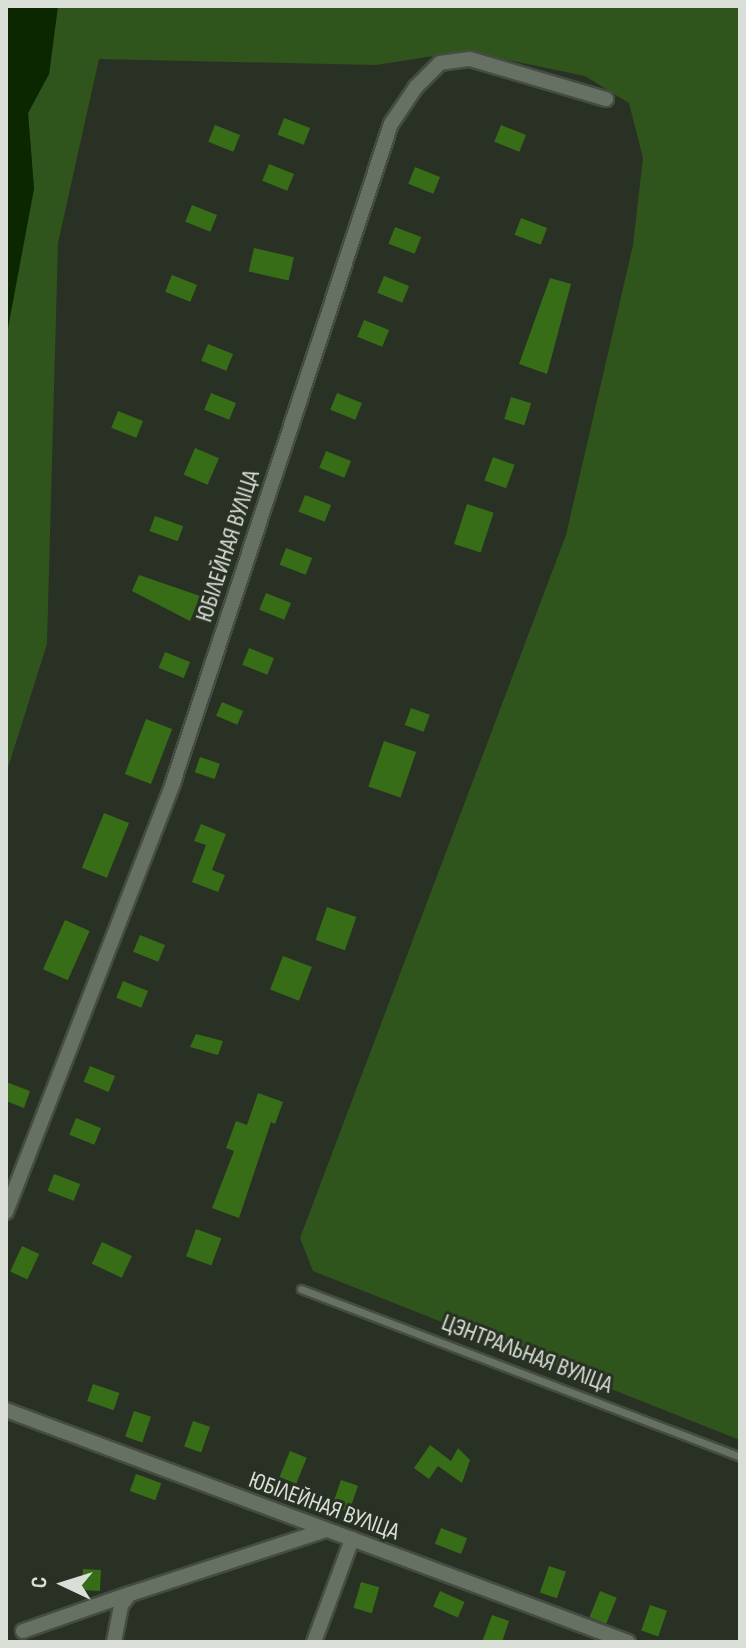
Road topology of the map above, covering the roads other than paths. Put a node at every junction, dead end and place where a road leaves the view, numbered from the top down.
1 (606, 99) dead end
2 (6, 1212) edge
3 (301, 1289) dead end
4 (6, 1410) edge
5 (740, 1457) edge
6 (326, 1530) junction
7 (352, 1539) junction
8 (130, 1594) junction
9 (23, 1631) dead end
10 (114, 1642) edge
11 (314, 1642) edge
12 (628, 1642) edge

1 - 2 street, ЮБІЛЕЙНАЯ ВУЛІЦА
3 - 5 lane, ЦЭНТРАЛЬНАЯ ВУЛІЦА
4 - 6 street, ЮБІЛЕЙНАЯ ВУЛІЦА
6 - 7 street, ЮБІЛЕЙНАЯ ВУЛІЦА
6 - 8 street
7 - 11 street
7 - 12 street, ЮБІЛЕЙНАЯ ВУЛІЦА
8 - 9 street
8 - 10 street

